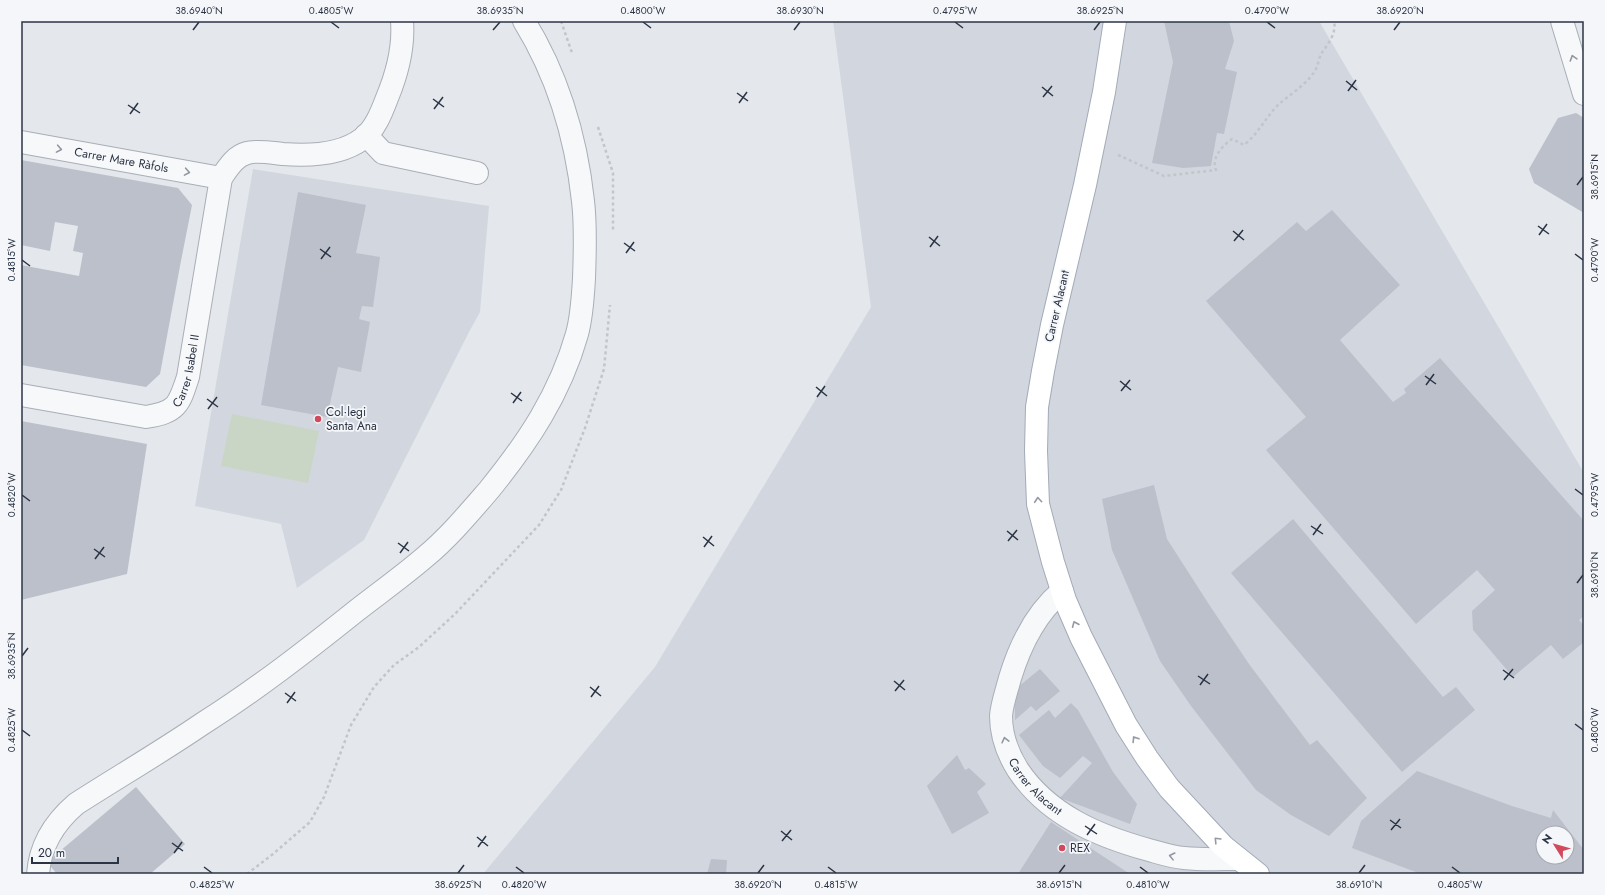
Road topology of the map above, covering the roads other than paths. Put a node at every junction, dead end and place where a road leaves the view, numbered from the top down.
1 (402, 21) edge
2 (524, 21) edge
3 (1116, 21) edge
4 (1562, 21) edge
5 (1584, 94) edge
6 (366, 135) junction
7 (21, 142) edge
8 (477, 173) dead end
9 (221, 178) junction
10 (21, 395) edge
11 (1062, 591) junction
12 (1238, 859) junction
13 (38, 874) edge
14 (1258, 874) edge

1 - 6 street
2 - 13 street
11 -> 3 main road, Carrer Alacant
5 -> 4 street
6 - 8 street
6 - 9 street
7 -> 9 street, Carrer Mare Ràfols
9 - 10 street, Carrer Isabel II
12 -> 11 main road, Carrer Alacant
12 -> 11 street, Carrer Alacant
12 - 14 main road, Carrer Alacant

